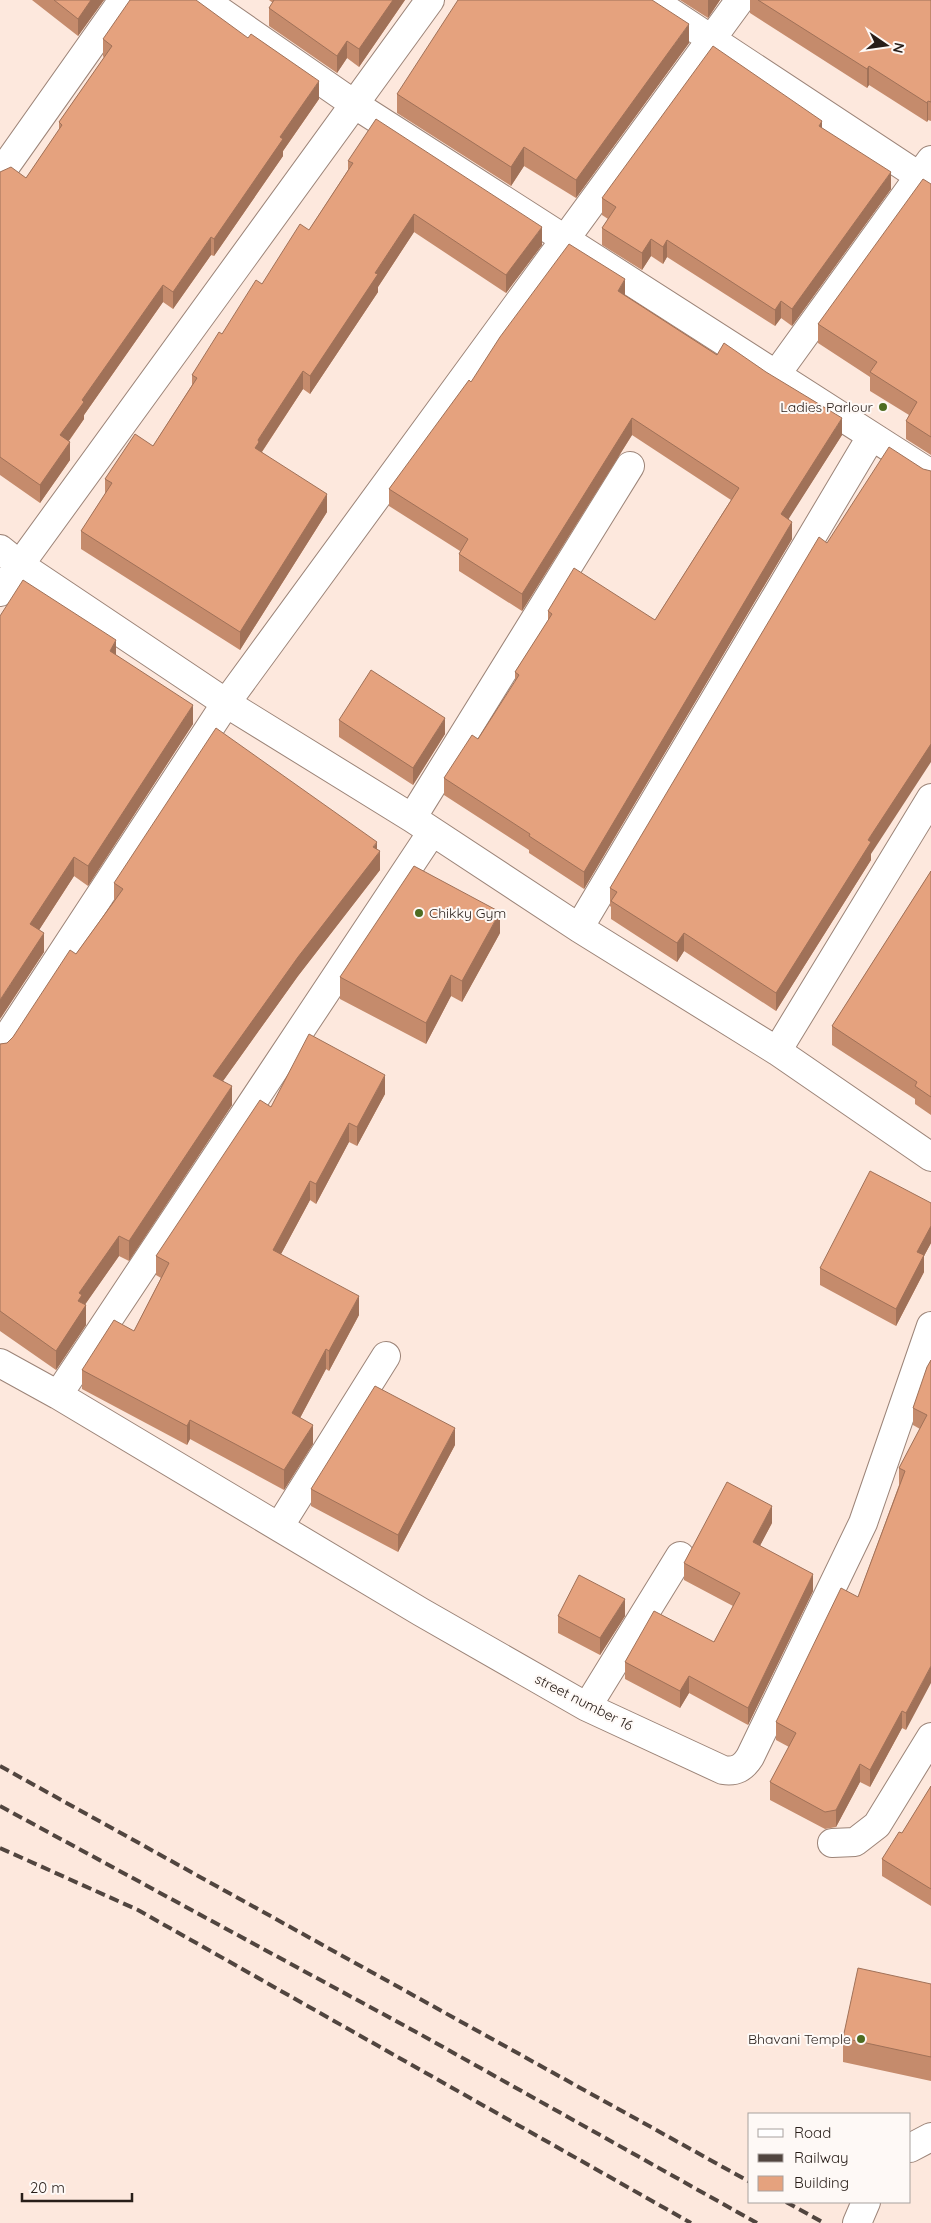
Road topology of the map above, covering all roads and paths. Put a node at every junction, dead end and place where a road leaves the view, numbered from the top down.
1 (123, 0) edge
2 (204, 0) edge
3 (430, 0) edge
4 (652, 0) edge
5 (740, 0) edge
6 (712, 40) junction
7 (354, 104) junction
8 (5, 157) edge
9 (927, 173) edge
10 (565, 240) junction
11 (775, 376) junction
12 (871, 438) junction
13 (630, 466) dead end
14 (931, 474) edge
15 (10, 557) edge
16 (0, 592) edge
17 (226, 703) junction
18 (931, 798) edge
19 (422, 825) junction
20 (579, 928) junction
21 (0, 1048) edge
22 (777, 1051) junction
23 (931, 1157) edge
24 (931, 1326) edge
25 (386, 1356) dead end
26 (0, 1363) edge
27 (58, 1395) junction
28 (279, 1527) junction
29 (680, 1556) dead end
30 (587, 1707) junction
31 (931, 1737) edge
32 (832, 1843) dead end
33 (931, 2137) edge
34 (911, 2147) edge
35 (866, 2203) edge
36 (857, 2223) edge

1 - 8 street
2 - 7 street
3 - 7 street
4 - 6 street
5 - 6 street
6 - 9 street
6 - 10 street
7 - 10 street
7 - 15 street
9 - 11 street
10 - 11 street
10 - 17 street
11 - 12 street
12 - 14 street
12 - 20 street
13 - 19 street
15 - 16 street
15 - 17 street
17 - 19 street
17 - 21 street
18 - 22 street
19 - 20 street
19 - 27 street
20 - 22 street
22 - 23 street
24 - 30 street, street number 16
25 - 28 street
26 - 27 street, street number 16
27 - 28 street, street number 16
28 - 30 street, street number 16
29 - 30 street
31 - 32 street
33 - 34 street
35 - 36 street

